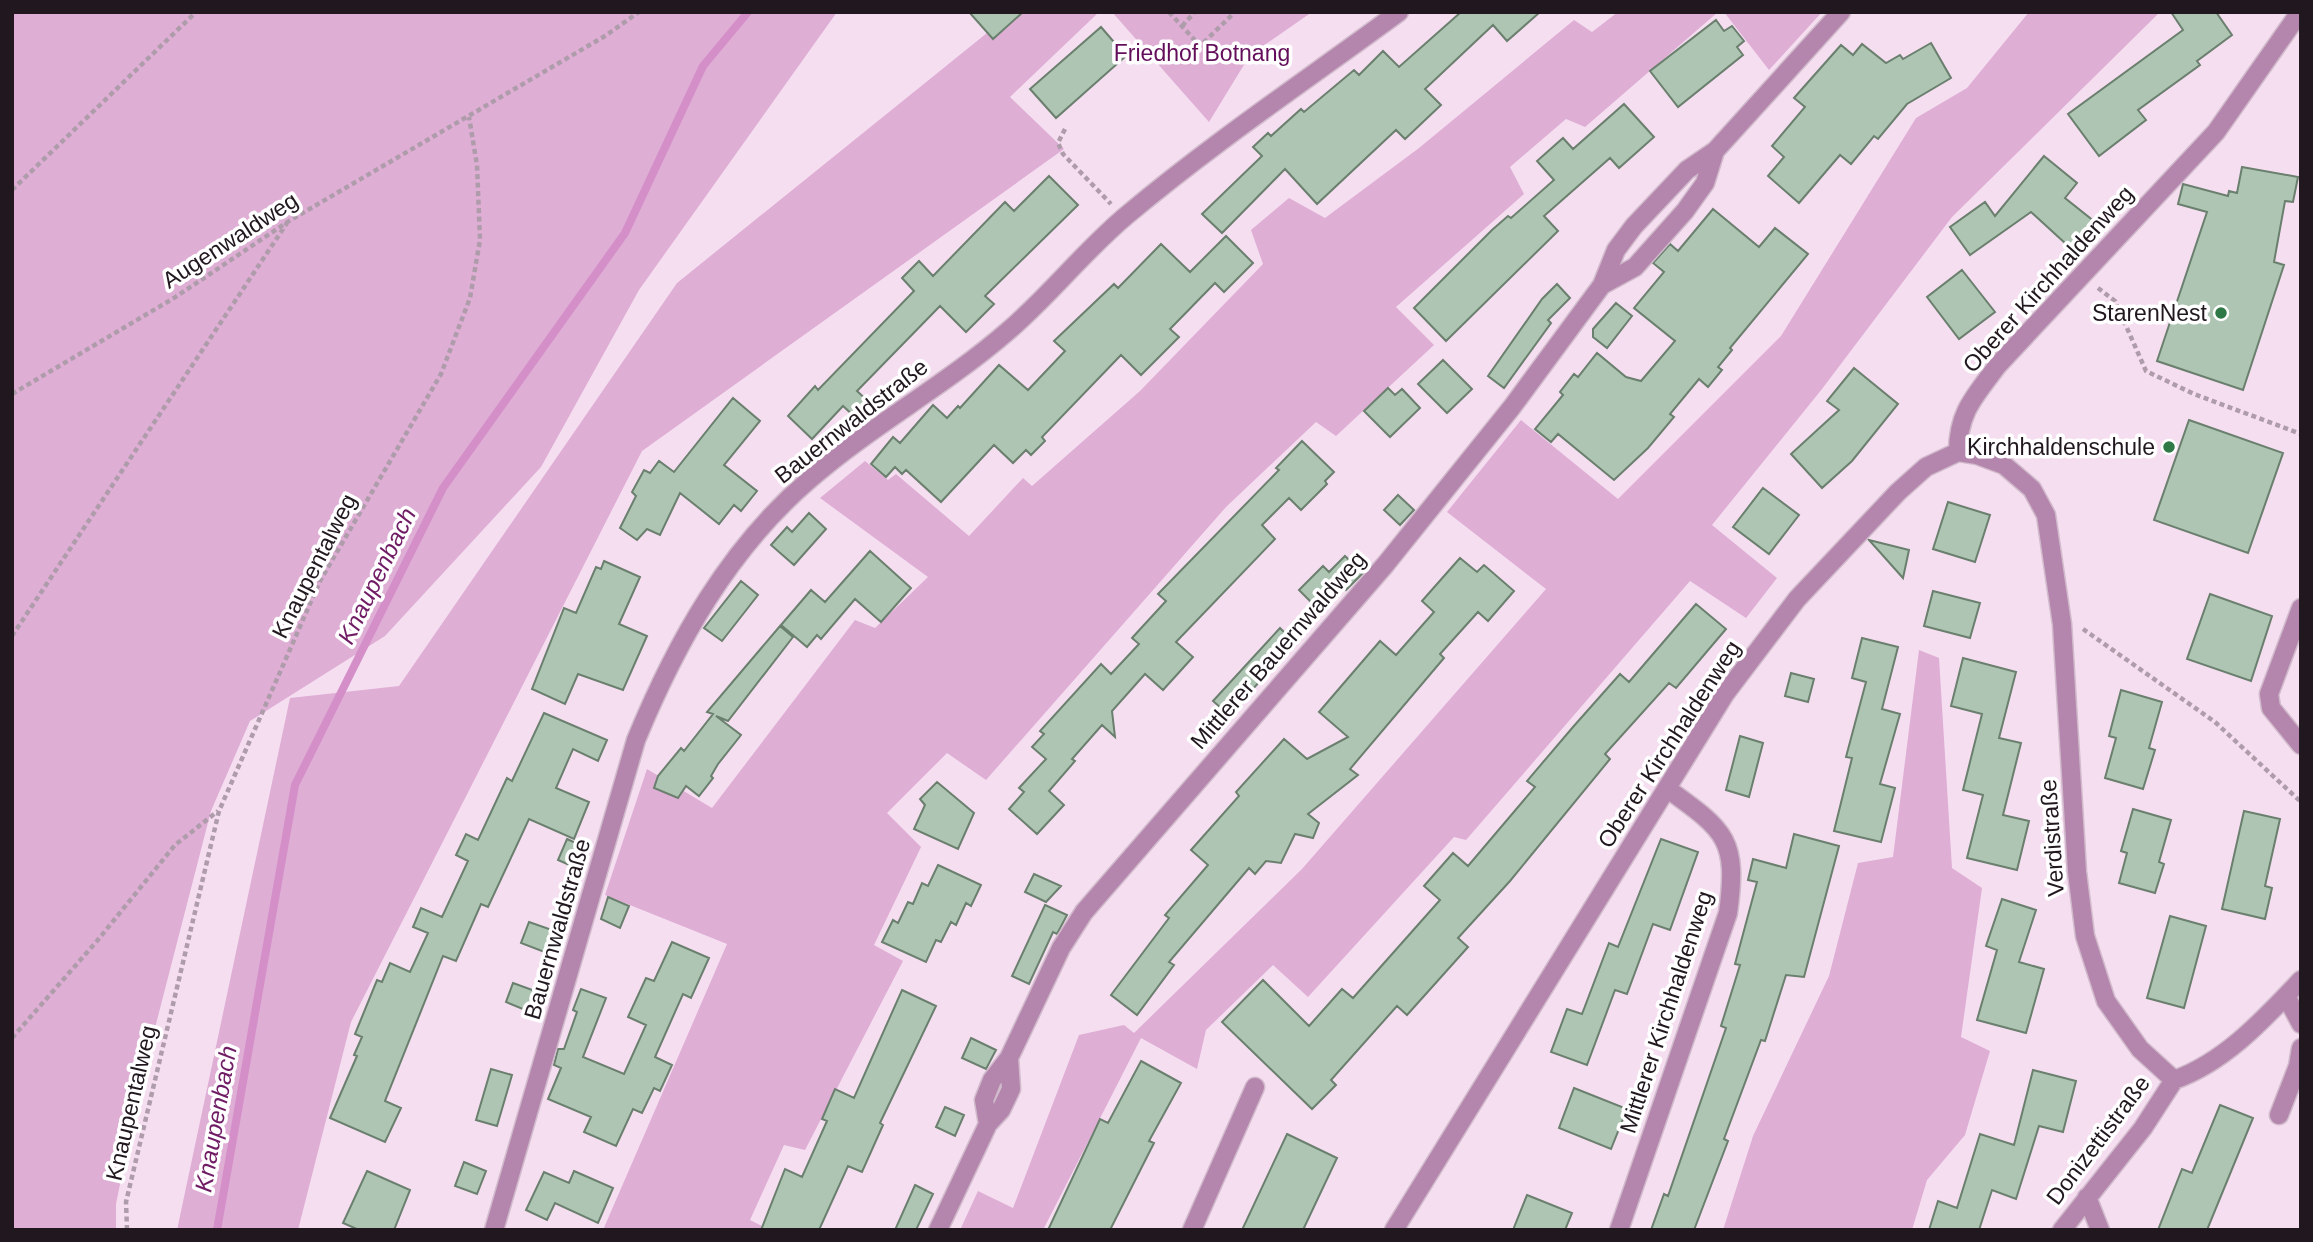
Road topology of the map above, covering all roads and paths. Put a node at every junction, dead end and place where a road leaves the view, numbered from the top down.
1 (196, 12) edge
2 (639, 12) edge
3 (1169, 12) edge
4 (1195, 12) edge
5 (1235, 12) edge
6 (1398, 12) edge
7 (1841, 12) edge
8 (2300, 12) edge
9 (1182, 26) junction
10 (469, 117) junction
11 (1065, 129) dead end
12 (1715, 151) junction
13 (12, 190) edge
14 (1665, 193) junction
15 (1685, 211) junction
16 (1124, 217) junction
17 (289, 221) junction
18 (1634, 226) junction
19 (1655, 244) junction
20 (2082, 275) junction
21 (1602, 285) junction
22 (12, 394) edge
23 (2301, 434) edge
24 (1958, 453) junction
25 (2301, 608) edge
26 (12, 636) edge
27 (2102, 641) dead end
28 (2301, 745) edge
29 (1669, 790) junction
30 (2301, 802) edge
31 (219, 811) junction
32 (2301, 980) edge
33 (2286, 996) junction
34 (2301, 1024) edge
35 (12, 1038) edge
36 (2301, 1048) edge
37 (2174, 1080) junction
38 (1255, 1087) dead end
39 (2279, 1115) dead end
40 (2087, 1197) junction
41 (127, 1230) edge
42 (494, 1230) edge
43 (938, 1230) edge
44 (1192, 1230) edge
45 (1394, 1230) edge
46 (1619, 1230) edge
47 (2062, 1230) edge
48 (2100, 1230) edge

1 - 13 path
2 - 10 path
3 - 9 path
4 - 9 path
5 - 9 path
6 - 16 street, Bauernwaldstraße
7 - 12 street, Mittlerer Bauernwaldweg
8 - 20 street, Oberer Kirchhaldenweg
10 - 17 path, Augenwaldweg
10 - 31 path, Knaupentalweg
11 - 16 path
12 - 14 street, Mittlerer Bauernwaldweg
12 - 15 street, Mittlerer Bauernwaldweg
14 - 15 street
14 - 18 street, Mittlerer Bauernwaldweg
15 - 19 street, Mittlerer Bauernwaldweg
16 - 42 street, Bauernwaldstraße
17 - 22 path, Augenwaldweg
17 - 26 path
18 - 19 street
18 - 21 street, Mittlerer Bauernwaldweg
19 - 21 street, Mittlerer Bauernwaldweg
20 - 23 path
20 - 24 street, Oberer Kirchhaldenweg
21 - 43 street, Mittlerer Bauernwaldweg
24 - 29 street, Oberer Kirchhaldenweg
24 - 37 street, Verdistraße
25 - 28 street
27 - 30 path
29 - 45 street, Oberer Kirchhaldenweg
29 - 46 street, Mittlerer Kirchhaldenweg
31 - 35 path
31 - 41 path, Knaupentalweg
32 - 33 street
33 - 34 street
33 - 37 street
36 - 39 street
37 - 40 street, Donizettistraße
38 - 44 street
40 - 47 street, Donizettistraße
40 - 48 street

